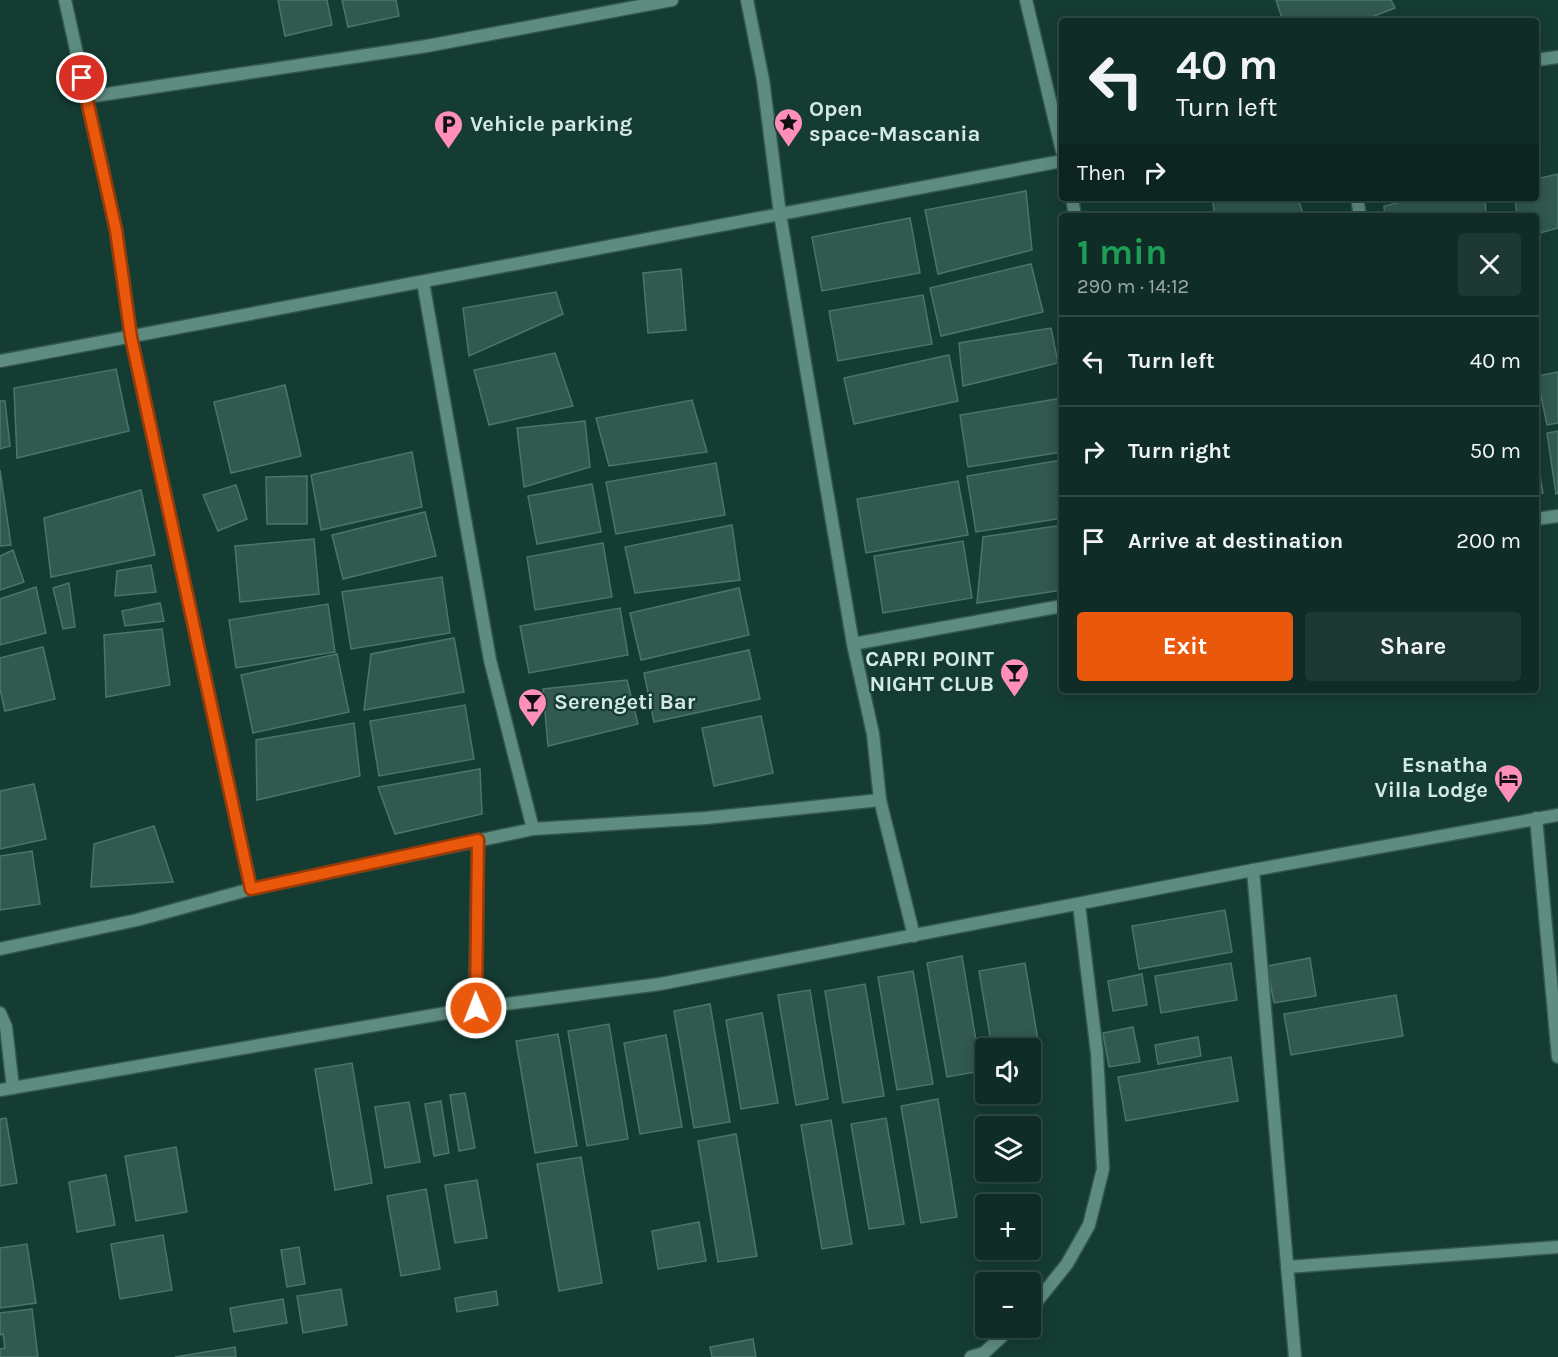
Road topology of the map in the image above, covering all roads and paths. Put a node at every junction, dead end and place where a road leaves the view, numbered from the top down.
1 (65, 0) edge
2 (672, 0) edge
3 (747, 0) edge
4 (1026, 0) edge
5 (1558, 57) edge
6 (1539, 60) edge
7 (87, 97) junction
8 (1059, 138) edge
9 (1059, 162) edge
10 (780, 214) junction
11 (423, 282) junction
12 (131, 337) junction
13 (0, 361) edge
14 (1558, 516) edge
15 (1539, 519) edge
16 (1059, 607) edge
17 (853, 644) junction
18 (880, 800) junction
19 (1558, 815) edge
20 (1536, 818) junction
21 (533, 829) junction
22 (478, 840) junction
23 (1253, 870) junction
24 (251, 889) junction
25 (1079, 905) junction
26 (914, 936) junction
27 (0, 949) edge
28 (476, 1008) junction
29 (0, 1013) edge
30 (1558, 1057) edge
31 (6, 1089) edge
32 (1558, 1247) edge
33 (1287, 1267) junction
34 (1041, 1296) edge
35 (1001, 1338) edge
36 (984, 1355) edge
37 (971, 1357) edge
38 (1295, 1357) edge

1 - 7 street
2 - 7 street
3 - 10 street
4 - 8 street
5 - 6 street
7 - 12 street
9 - 10 street
10 - 11 street
10 - 17 street
11 - 12 street
11 - 21 street
12 - 13 street
12 - 24 street
14 - 15 street
16 - 17 street
17 - 18 street
18 - 21 street
18 - 26 street
19 - 20 street
20 - 23 street
20 - 30 street
21 - 22 street
22 - 24 street
22 - 28 street
23 - 25 street
23 - 33 street
24 - 27 street
25 - 26 street
25 - 34 street
26 - 28 street
28 - 31 street
29 - 31 street
32 - 33 street
33 - 38 street
35 - 36 street
36 - 37 street

